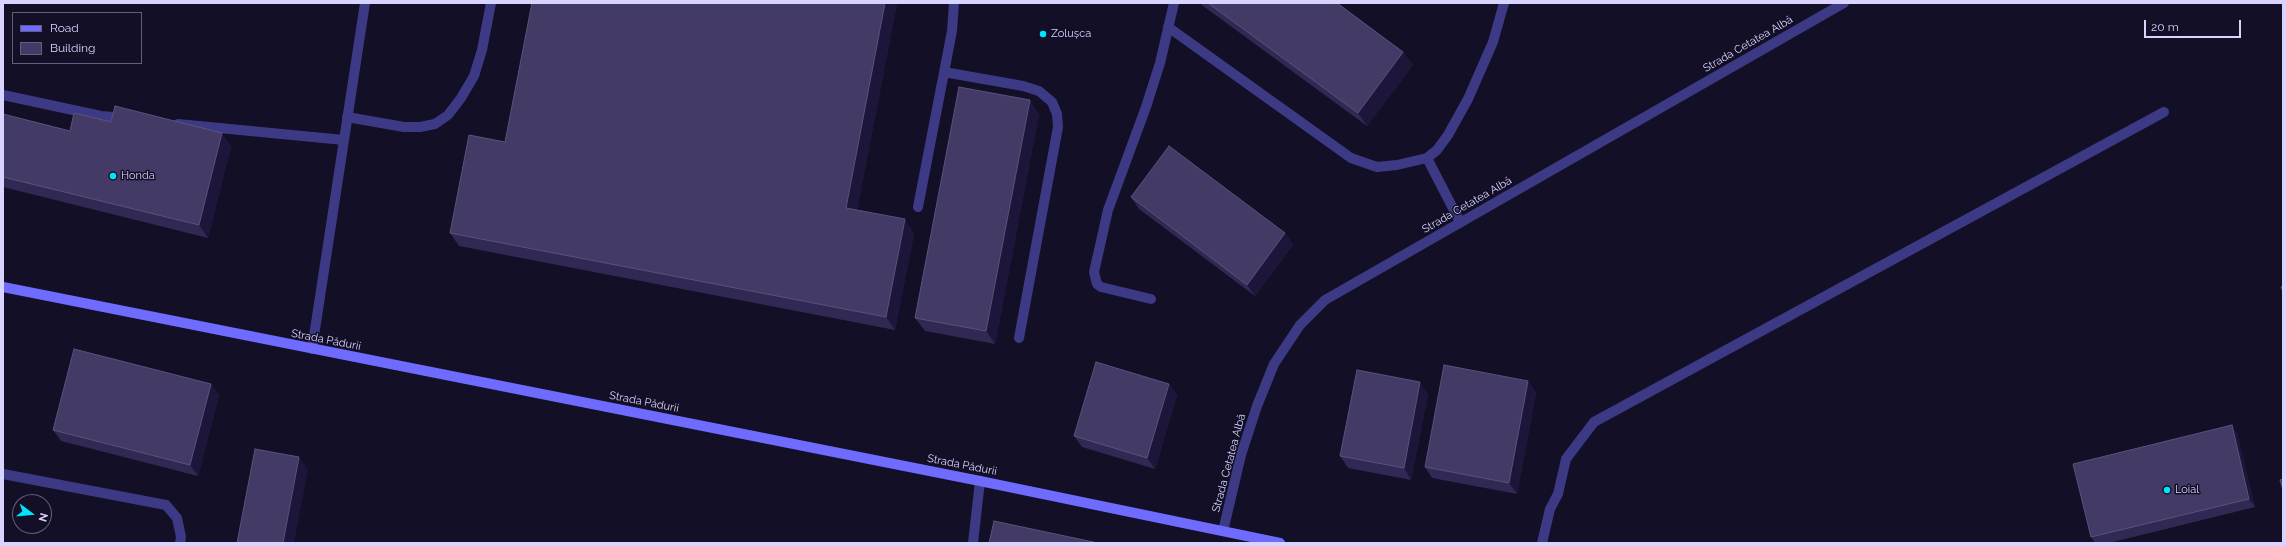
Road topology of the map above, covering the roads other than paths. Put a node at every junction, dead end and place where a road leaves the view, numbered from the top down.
1 (365, 3) edge
2 (490, 3) edge
3 (954, 3) edge
4 (1174, 3) edge
5 (1504, 3) edge
6 (1844, 3) edge
7 (1168, 27) junction
8 (944, 72) junction
9 (3, 95) edge
10 (2164, 112) dead end
11 (347, 117) junction
12 (132, 119) edge
13 (171, 123) edge
14 (344, 140) junction
15 (1427, 158) junction
16 (918, 207) dead end
17 (1460, 222) junction
18 (3, 287) edge
19 (1151, 299) dead end
20 (1019, 338) dead end
21 (312, 349) junction
22 (3, 474) edge
23 (980, 481) junction
24 (1224, 531) junction
25 (180, 543) edge
26 (973, 543) edge
27 (1280, 543) edge
28 (1542, 543) edge

1 - 11 street
2 - 11 street
3 - 8 street
4 - 7 street
5 - 15 street
6 - 17 street, Strada Cetatea Albă
7 - 15 street
7 - 19 street
8 - 16 street
8 - 20 street
9 - 12 street
10 - 28 street
11 - 14 street
13 - 14 street
14 - 21 street
15 - 17 street
17 - 24 street, Strada Cetatea Albă
18 - 21 main road, Strada Pădurii
21 - 23 main road, Strada Pădurii
22 - 25 street
23 - 24 main road, Strada Pădurii
23 - 26 street
24 - 27 main road, Strada Pădurii

